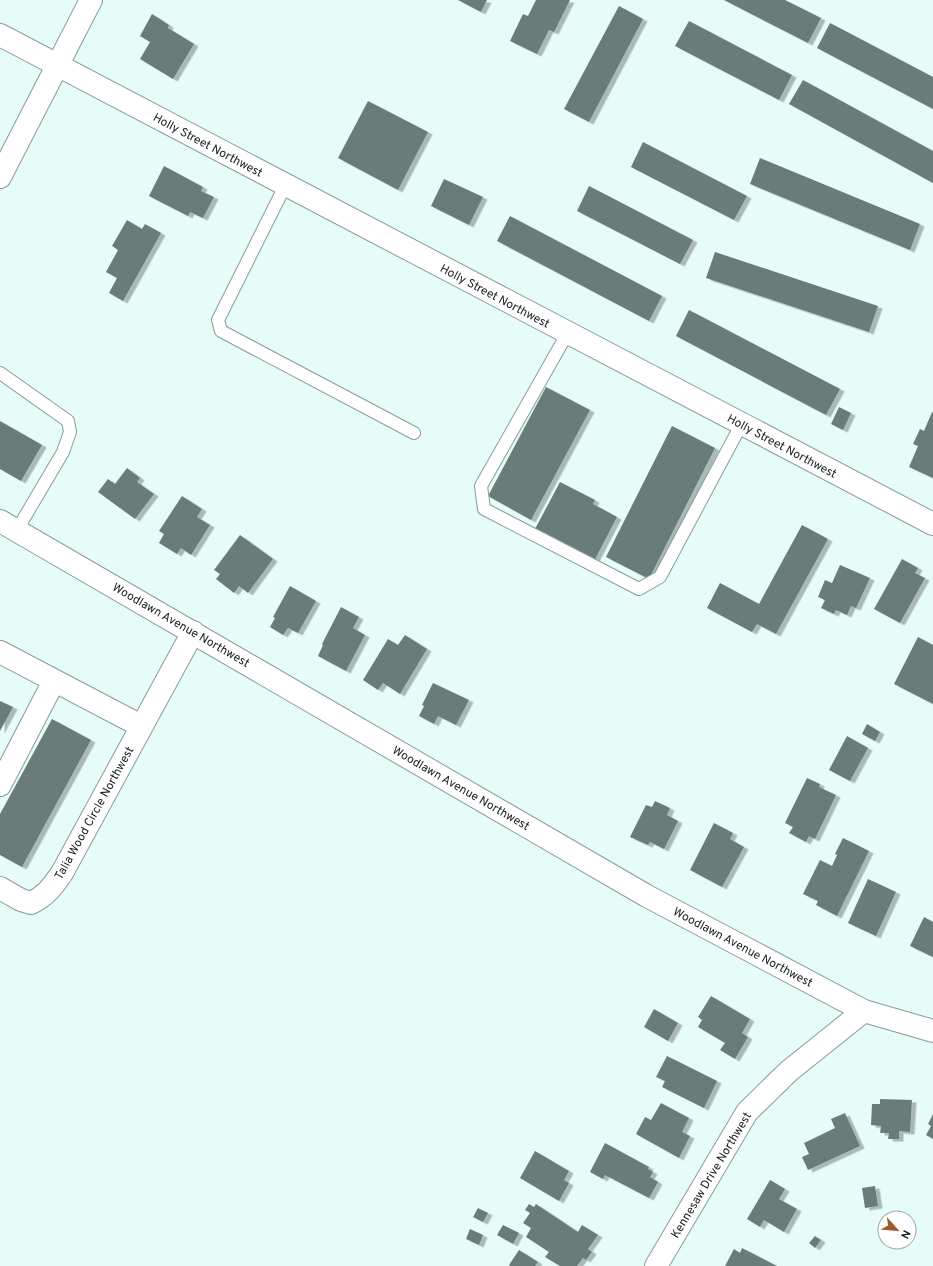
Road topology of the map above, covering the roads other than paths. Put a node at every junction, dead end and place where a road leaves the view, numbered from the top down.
1 (91, 0) edge
2 (0, 36) edge
3 (57, 66) junction
4 (0, 177) edge
5 (285, 186) junction
6 (567, 334) junction
7 (0, 373) edge
8 (741, 425) junction
9 (414, 433) dead end
10 (933, 524) edge
11 (8, 526) edge
12 (193, 632) junction
13 (0, 652) edge
14 (54, 681) junction
15 (141, 726) junction
16 (0, 785) edge
17 (0, 888) edge
18 (864, 1010) junction
19 (933, 1030) edge
20 (656, 1266) edge

1 - 3 street
2 - 3 street, Holly Street Northwest
3 - 4 street
3 - 5 street, Holly Street Northwest
5 - 6 street, Holly Street Northwest
5 - 9 lane
6 - 8 street, Holly Street Northwest
6 - 8 lane
7 - 11 lane
8 - 10 street, Holly Street Northwest
11 - 12 street, Woodlawn Avenue Northwest
12 - 15 street, Talia Wood Circle Northwest
12 - 18 street, Woodlawn Avenue Northwest
13 - 14 street
14 - 15 street
14 - 16 street
15 - 17 street, Talia Wood Circle Northwest
18 - 19 street, Woodlawn Avenue Northwest
18 - 20 street, Kennesaw Drive Northwest

